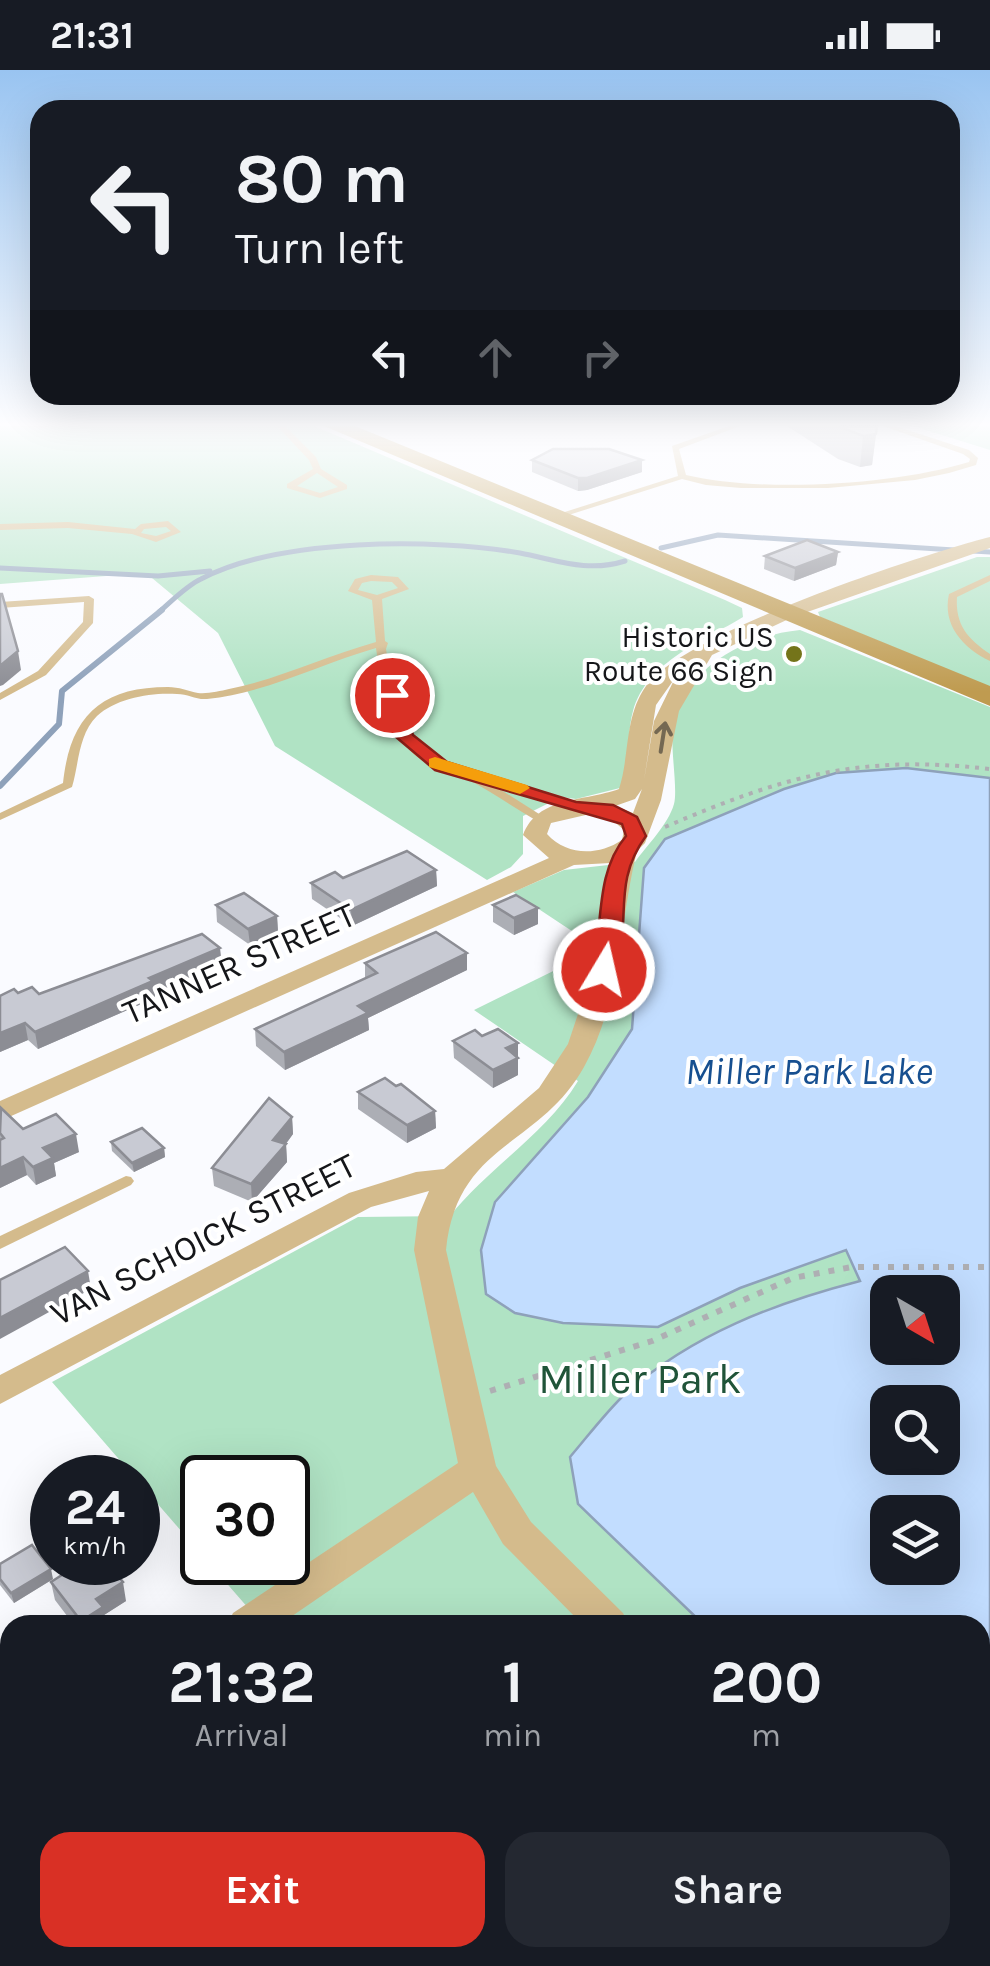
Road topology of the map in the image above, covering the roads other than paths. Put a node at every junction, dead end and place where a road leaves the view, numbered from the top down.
1 (547, 514) edge
2 (561, 514) edge
3 (553, 517) junction
4 (0, 526) edge
5 (135, 532) dead end
6 (974, 548) edge
7 (990, 578) edge
8 (377, 598) junction
9 (0, 605) edge
10 (786, 614) junction
11 (383, 644) junction
12 (706, 652) junction
13 (990, 658) edge
14 (0, 697) edge
15 (990, 697) edge
16 (471, 776) junction
17 (582, 807) junction
18 (0, 817) edge
19 (541, 832) junction
20 (638, 837) junction
21 (576, 858) junction
22 (508, 883) junction
23 (610, 898) junction
24 (0, 1112) edge
25 (450, 1179) junction
26 (126, 1182) dead end
27 (0, 1243) edge
28 (0, 1390) edge
29 (478, 1469) junction
30 (262, 1615) edge
31 (599, 1615) edge

1 - 3 main road
2 - 3 lane
3 - 10 main road
4 - 5 lane
6 - 10 street
7 - 13 lane
8 - 8 lane
8 - 11 lane
9 - 14 lane
10 - 12 street
10 - 15 main road
11 - 16 lane
11 - 18 lane
12 - 17 street
20 -> 12 street
16 - 17 lane
16 - 19 lane
17 - 19 street
17 - 20 street
19 - 21 street
19 - 22 street, TANNER STREET
20 - 21 street, TANNER STREET
20 - 23 street
21 - 22 street, TANNER STREET
21 - 23 street
22 - 24 street, TANNER STREET
23 - 25 street
25 - 28 street, VAN SCHOICK STREET
25 - 29 street
26 - 27 lane
29 - 30 street
29 - 31 street

